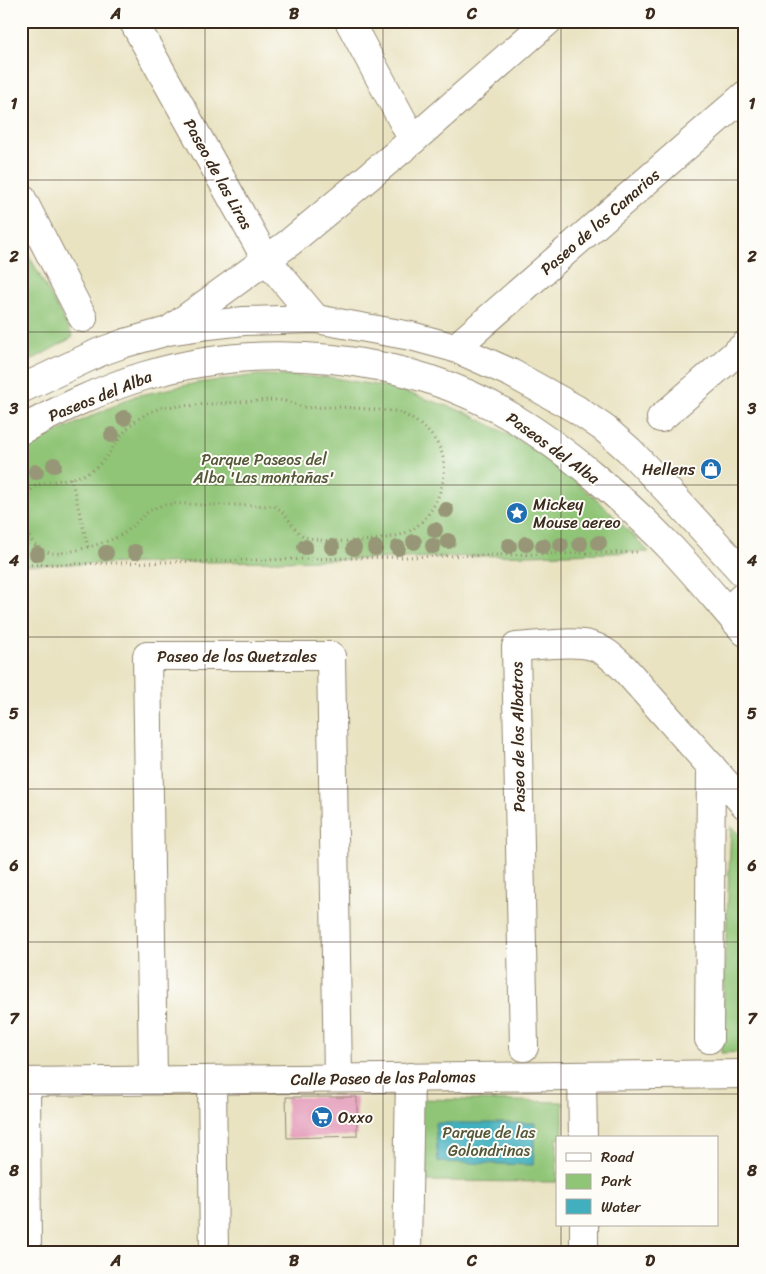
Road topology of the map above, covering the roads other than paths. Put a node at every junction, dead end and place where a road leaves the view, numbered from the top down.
1 (133, 21) edge
2 (349, 21) edge
3 (548, 21) edge
4 (745, 96) edge
5 (413, 140) junction
6 (21, 197) edge
7 (266, 259) junction
8 (83, 318) dead end
9 (316, 319) junction
10 (168, 331) junction
11 (745, 345) edge
12 (455, 348) junction
13 (21, 389) edge
14 (661, 418) dead end
15 (21, 430) edge
16 (745, 575) edge
17 (736, 603) edge
18 (745, 632) edge
19 (711, 766) junction
20 (745, 805) edge
21 (709, 1039) dead end
22 (524, 1047) dead end
23 (745, 1074) edge
24 (582, 1076) junction
25 (410, 1077) junction
26 (338, 1078) junction
27 (153, 1080) junction
28 (212, 1080) junction
29 (24, 1082) edge
30 (583, 1136) edge
31 (584, 1226) edge
32 (26, 1253) edge
33 (214, 1253) edge
34 (407, 1253) edge
35 (584, 1253) edge

1 - 7 street, Paseo de las Liras
2 - 5 street
3 - 5 street
4 - 12 street, Paseo de los Canarios
5 - 7 street
6 - 8 street
7 - 9 street, Paseo de las Liras
7 - 10 street
9 - 10 street
9 - 12 street
10 - 13 street
11 - 14 street
12 - 16 street
15 - 17 street, Paseos del Alba
17 - 18 street, Paseos del Alba
19 - 20 street
19 - 21 street
19 - 22 street, Paseo de los Albatros
23 - 24 street, Calle Paseo de las Palomas
24 - 25 street, Calle Paseo de las Palomas
24 - 30 street
25 - 26 street, Calle Paseo de las Palomas
25 - 34 street
26 - 27 street, Paseo de los Quetzales
26 - 28 street, Calle Paseo de las Palomas
27 - 28 street, Calle Paseo de las Palomas
27 - 29 street, Calle Paseo de las Palomas
28 - 33 street
29 - 32 street
31 - 35 street

